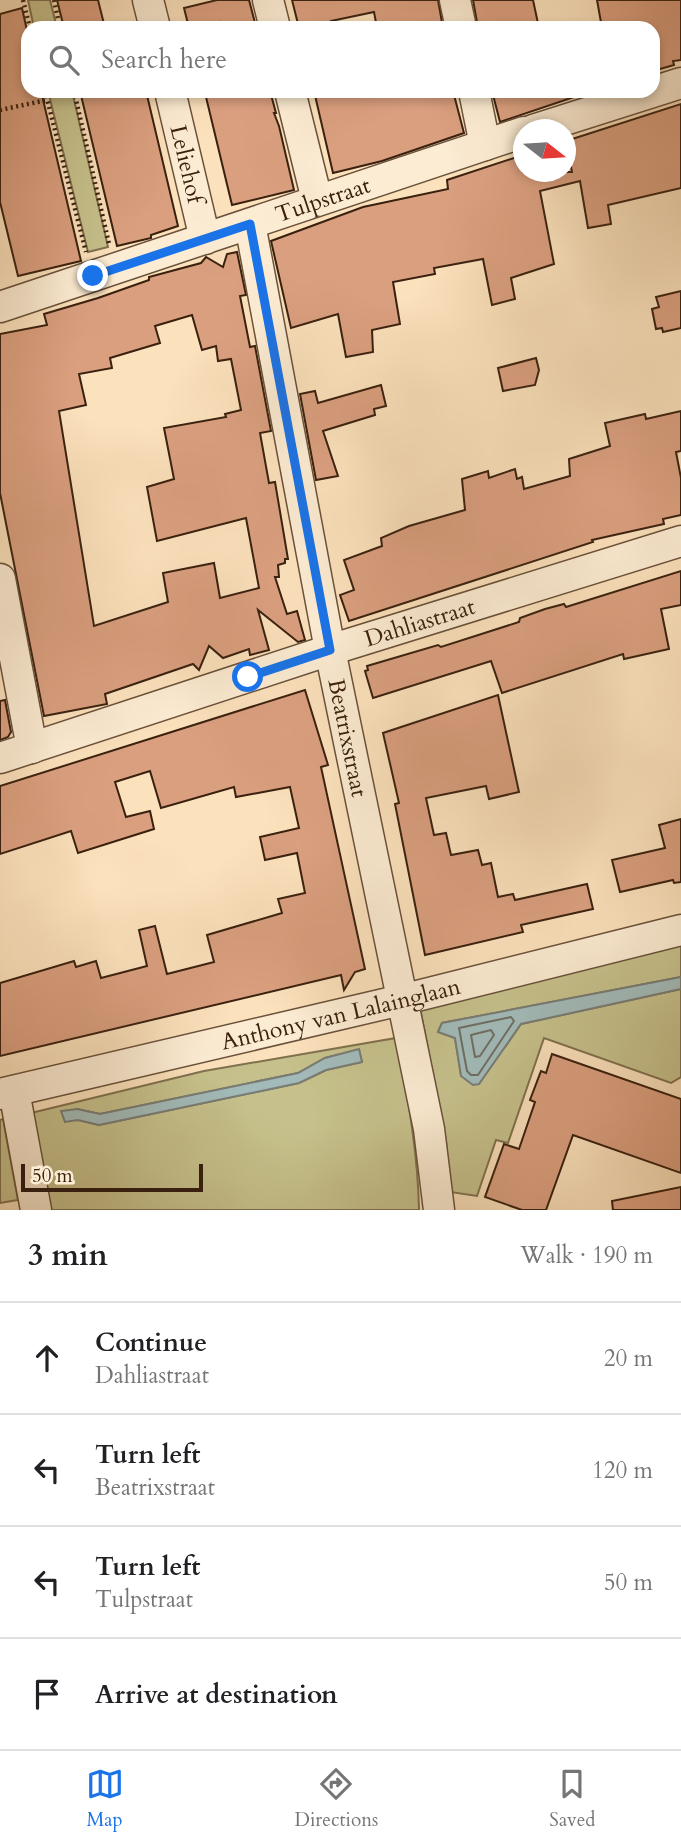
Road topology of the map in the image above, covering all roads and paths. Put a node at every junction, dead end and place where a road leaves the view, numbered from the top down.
1 (23, 0) edge
2 (54, 0) edge
3 (148, 0) edge
4 (268, 0) edge
5 (456, 0) edge
6 (28, 21) edge
7 (58, 21) edge
8 (153, 21) edge
9 (273, 21) edge
10 (460, 21) edge
11 (681, 83) edge
12 (660, 90) edge
13 (75, 98) edge
14 (172, 98) edge
15 (292, 98) edge
16 (475, 98) edge
17 (634, 98) edge
18 (47, 100) joint
19 (0, 110) edge
20 (568, 119) edge
21 (513, 135) edge
22 (485, 145) junction
23 (317, 200) junction
24 (250, 224) junction
25 (205, 239) junction
26 (104, 272) junction
27 (0, 307) edge
28 (681, 541) edge
29 (0, 579) edge
30 (330, 650) junction
31 (32, 748) junction
32 (0, 758) edge
33 (681, 930) edge
34 (401, 999) junction
35 (7, 1092) edge
36 (36, 1210) edge
37 (439, 1210) edge

1 - 6 path
2 - 7 path
3 - 8 street
4 - 9 street
5 - 10 street
11 - 12 street
13 - 26 path
14 - 25 street, Leliehof
15 - 23 street
16 - 22 street
17 - 20 street
18 - 19 path
18 - 26 path
21 - 22 street, Tulpstraat
22 - 23 street, Tulpstraat
23 - 24 street, Tulpstraat
24 - 25 street, Tulpstraat
24 - 30 street, Beatrixstraat
25 - 26 street, Tulpstraat
26 - 27 street, Tulpstraat
28 - 30 street, Dahliastraat
29 - 31 street
30 - 31 street, Dahliastraat
30 - 34 street, Beatrixstraat
31 - 32 street, Dahliastraat
33 - 34 street, Anthony van Lalainglaan
34 - 35 street, Anthony van Lalainglaan
34 - 37 street, Beatrixstraat
35 - 36 street

